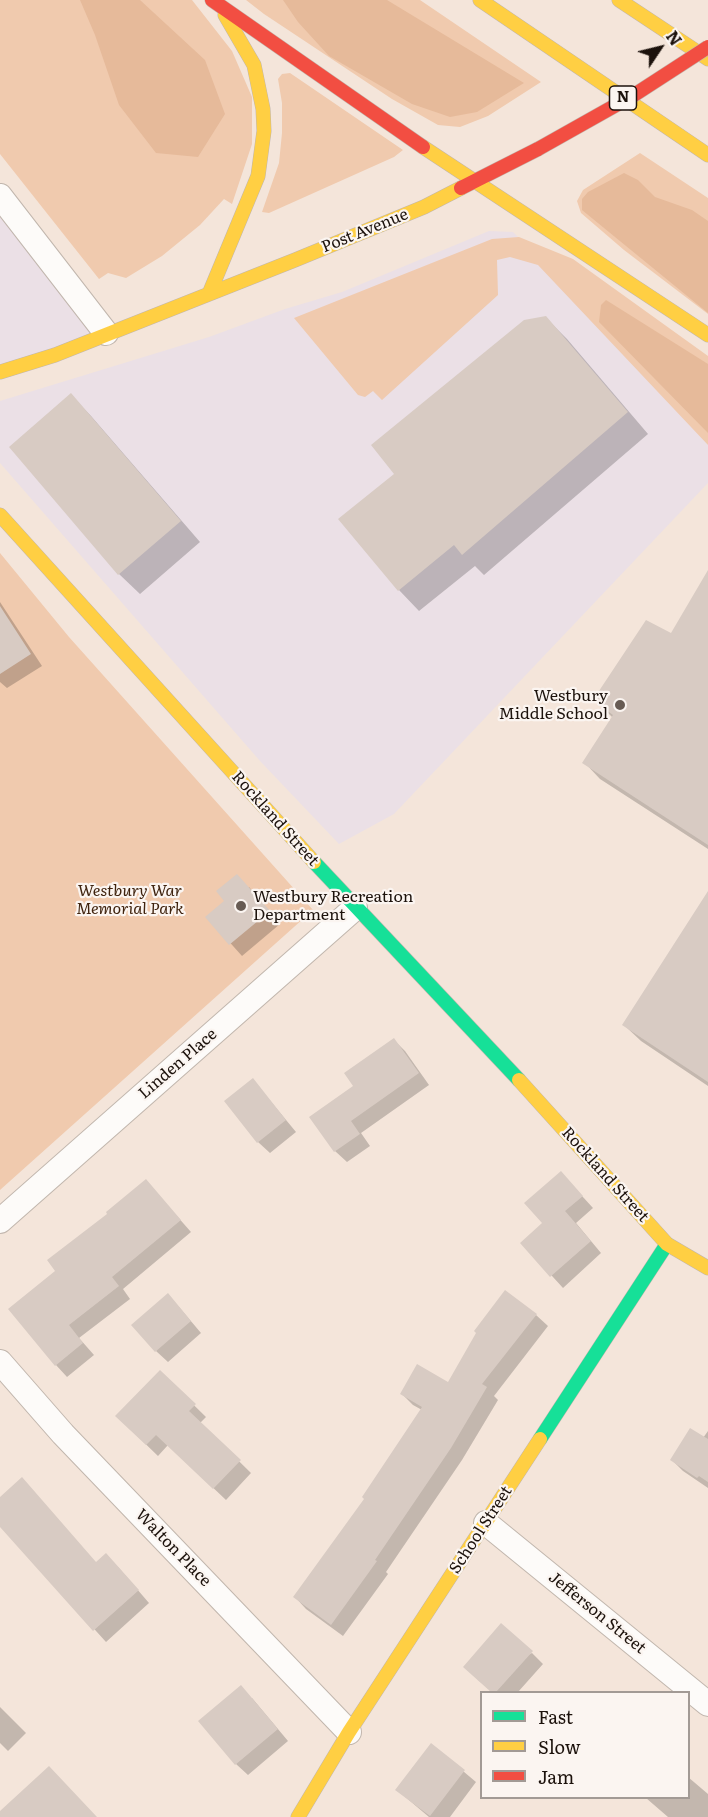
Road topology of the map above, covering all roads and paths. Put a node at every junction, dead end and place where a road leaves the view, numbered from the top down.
1 (480, 0) edge
2 (619, 0) edge
3 (214, 2) edge
4 (708, 46) edge
5 (708, 59) edge
6 (708, 155) edge
7 (476, 182) junction
8 (0, 196) edge
9 (209, 294) junction
10 (106, 333) junction
11 (708, 335) edge
12 (0, 372) edge
13 (0, 515) edge
14 (355, 908) junction
15 (0, 1221) edge
16 (667, 1244) junction
17 (708, 1268) edge
18 (0, 1362) edge
19 (486, 1523) junction
20 (708, 1704) edge
21 (349, 1732) junction
22 (298, 1817) edge

1 - 6 main road, N
2 - 5 main road
3 - 7 main road
3 - 9 main road
4 - 7 main road, Post Avenue, bridge
7 - 9 main road, Post Avenue
7 - 11 main road
8 - 10 street
9 - 10 main road, Post Avenue
10 - 12 main road, Post Avenue
13 - 14 main road, Rockland Street
14 - 15 street, Linden Place
14 - 16 main road, Rockland Street
16 - 17 main road, Rockland Street
16 - 19 main road, School Street
18 - 21 street, Walton Place
19 - 20 street, Jefferson Street
19 - 21 main road, School Street
21 - 22 main road, School Street

